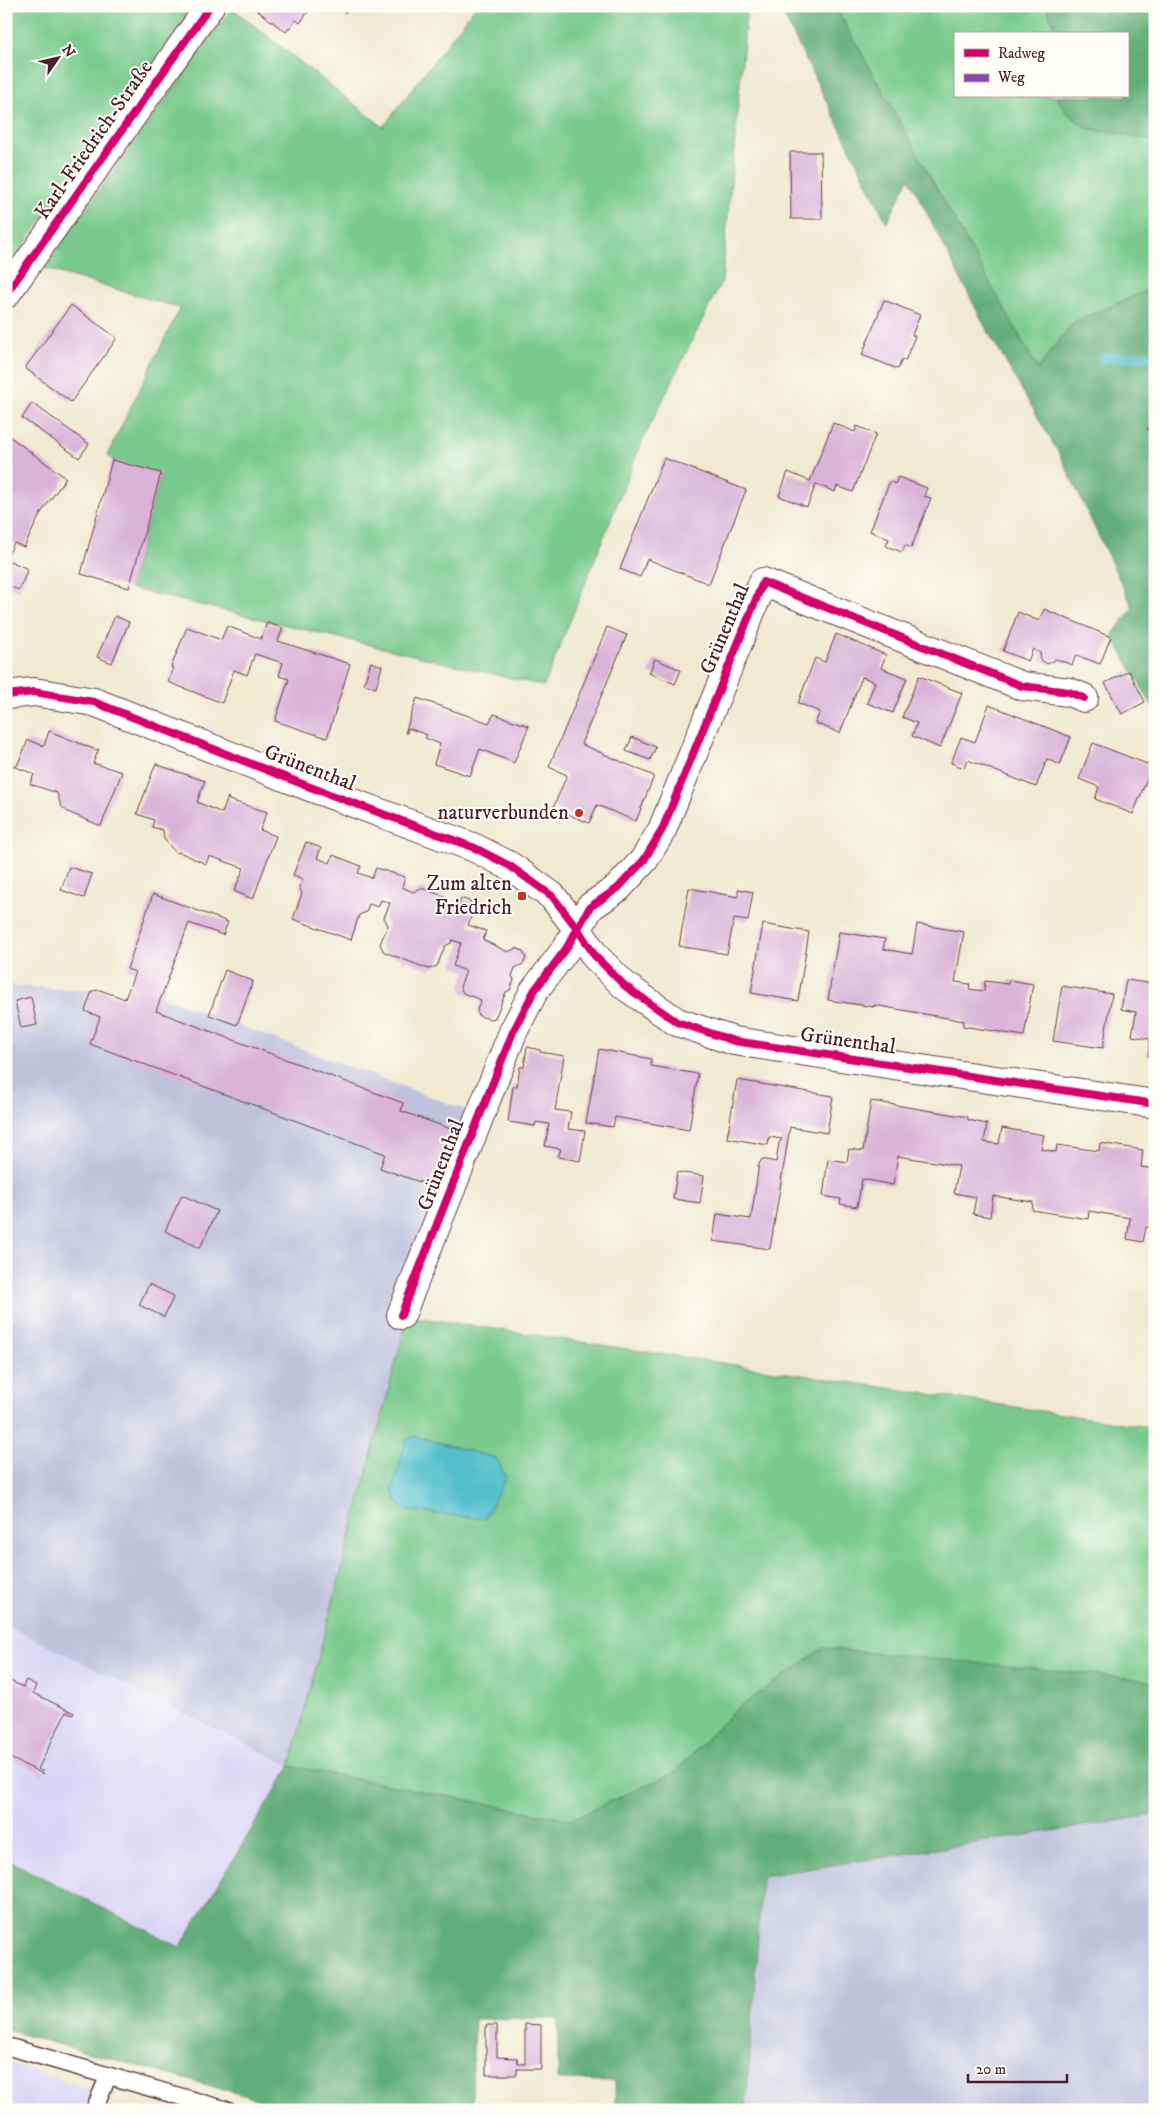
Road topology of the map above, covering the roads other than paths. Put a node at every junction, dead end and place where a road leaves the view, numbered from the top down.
1 (210, 6) edge
2 (6, 294) edge
3 (6, 695) edge
4 (1084, 698) dead end
5 (577, 928) junction
6 (1155, 1104) edge
7 (402, 1315) dead end
8 (6, 2046) edge
9 (108, 2076) junction
10 (94, 2110) edge
11 (226, 2110) edge

1 - 2 street, Karl-Friedrich-Straße
3 - 5 street, Grünenthal
4 - 5 street, Grünenthal
5 - 6 street, Grünenthal
5 - 7 street, Grünenthal
8 - 9 lane
9 - 10 lane
9 - 11 lane

